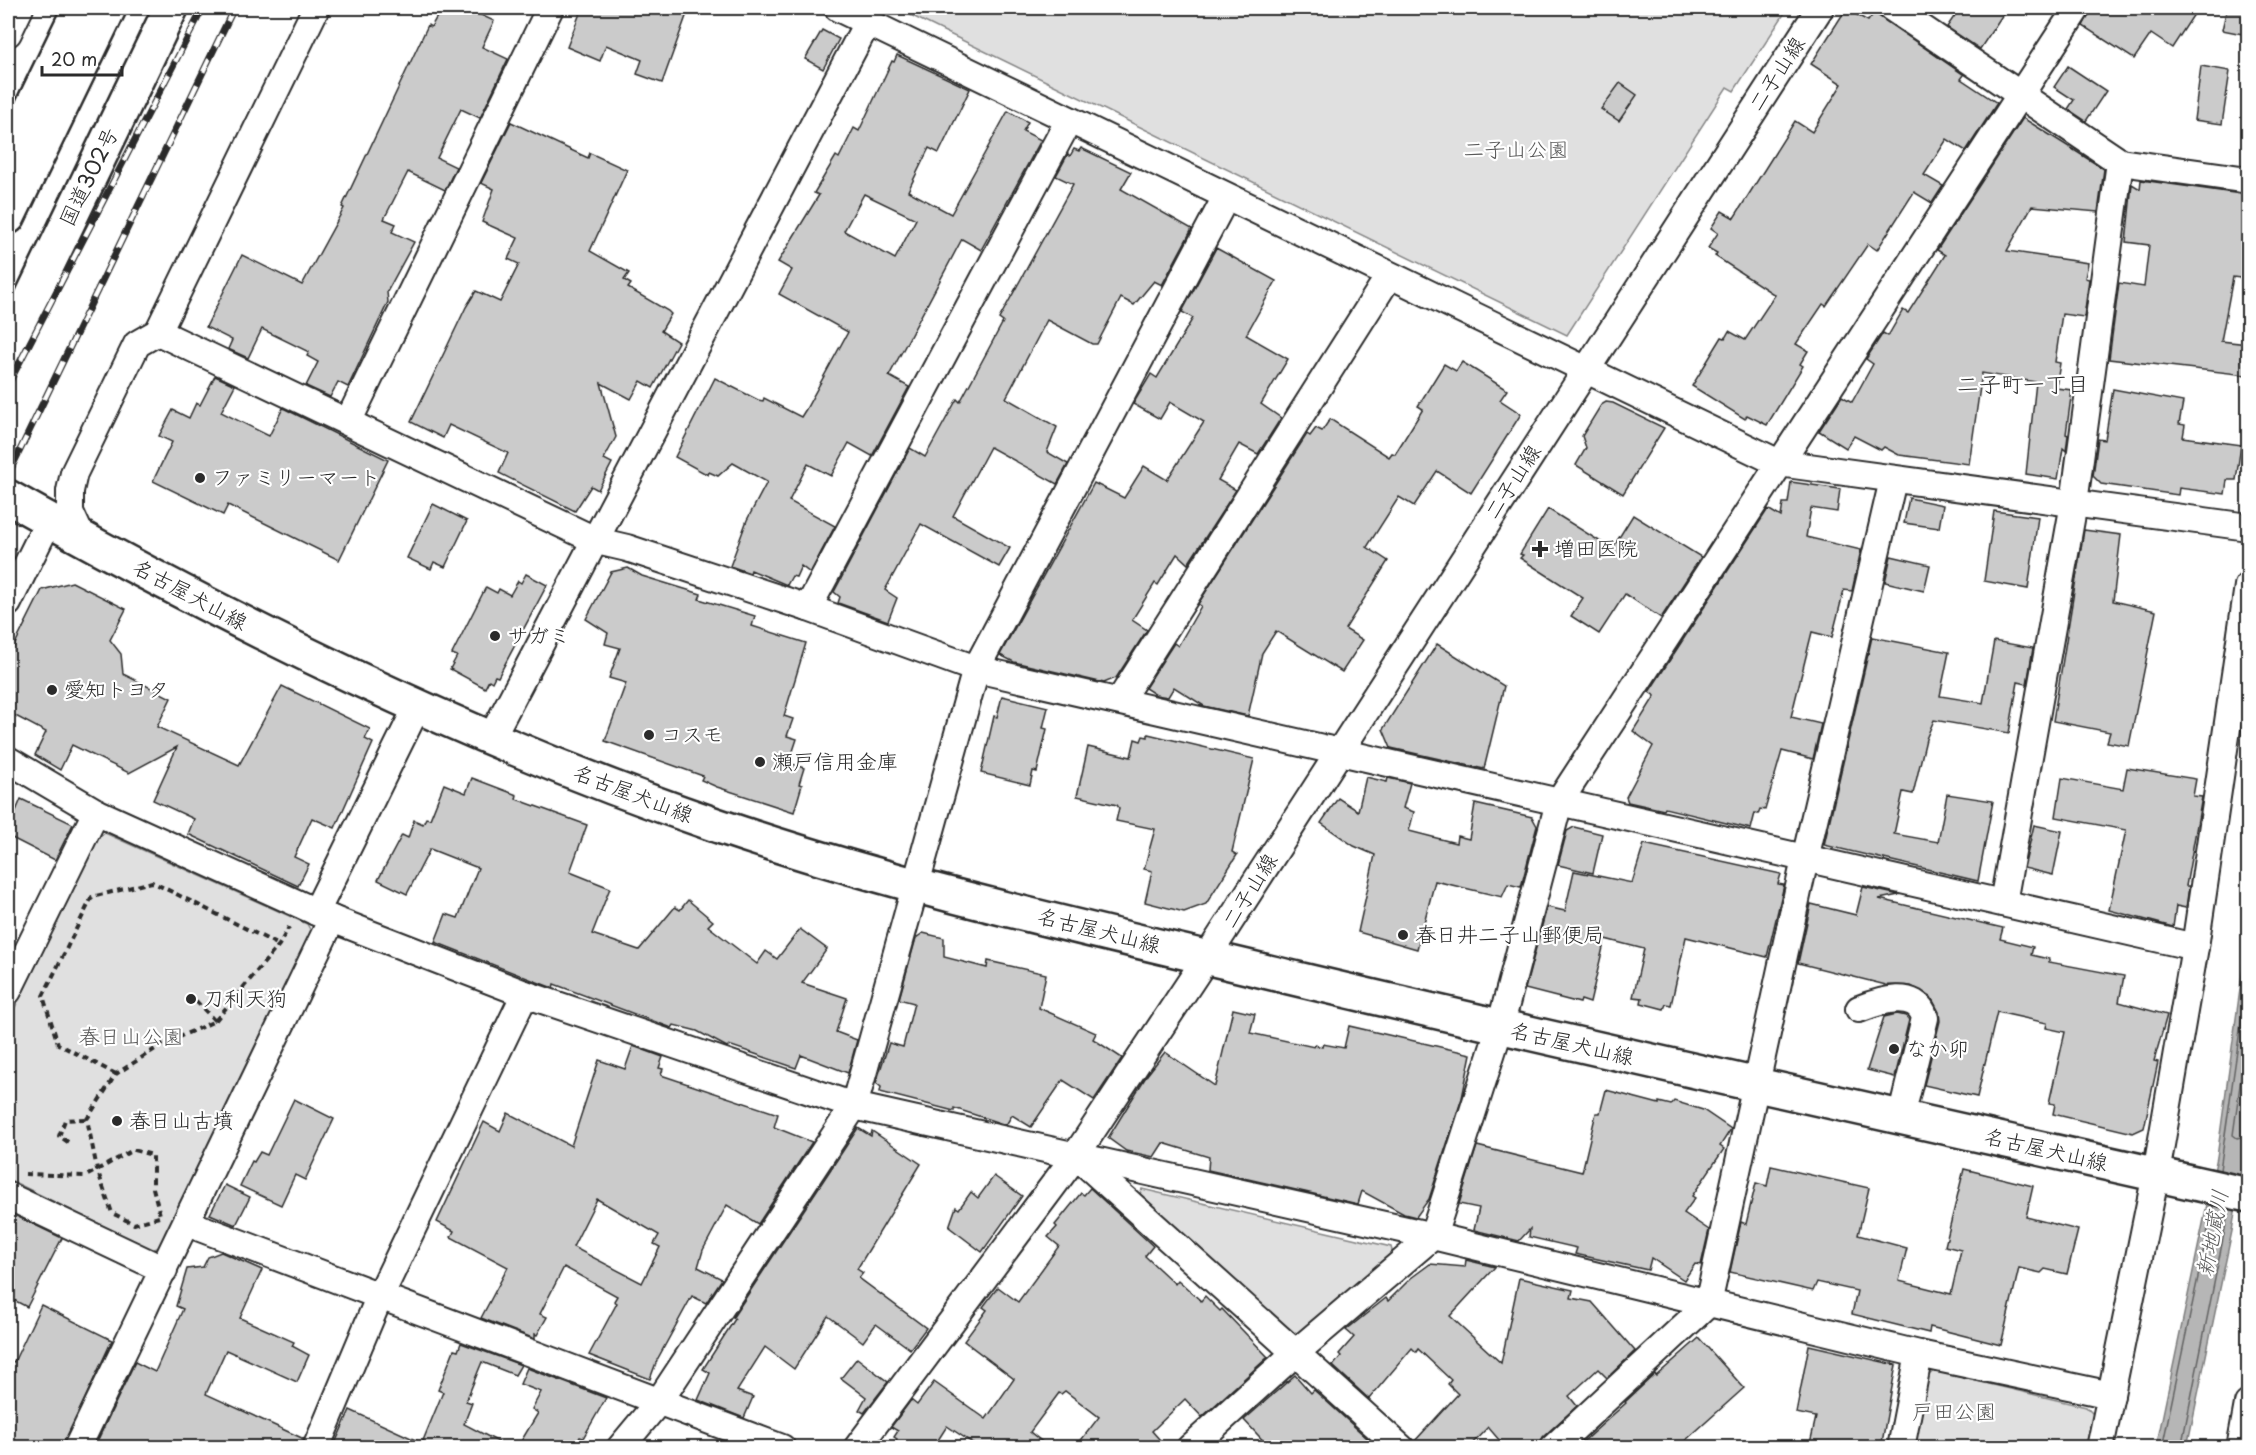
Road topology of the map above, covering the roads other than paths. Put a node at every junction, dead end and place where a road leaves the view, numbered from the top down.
1 (20, 8) edge
2 (80, 8) edge
3 (109, 8) edge
4 (148, 8) edge
5 (171, 8) edge
6 (316, 8) edge
7 (550, 8) edge
8 (838, 8) edge
9 (1820, 8) edge
10 (1892, 8) edge
11 (2077, 8) edge
12 (867, 23) junction
13 (8, 33) edge
14 (2022, 94) junction
15 (1069, 120) junction
16 (8, 157) edge
17 (2120, 162) junction
18 (2248, 180) edge
19 (1226, 196) junction
20 (8, 217) edge
21 (1389, 276) junction
22 (8, 297) edge
23 (158, 332) junction
24 (8, 347) edge
25 (1585, 370) junction
26 (348, 422) junction
27 (1779, 463) junction
28 (1893, 480) junction
29 (8, 497) edge
30 (2074, 503) junction
31 (49, 520) junction
32 (2248, 527) edge
33 (82, 538) junction
34 (597, 541) junction
35 (2248, 586) edge
36 (8, 603) edge
37 (808, 608) junction
38 (976, 669) junction
39 (1120, 700) junction
40 (417, 707) junction
41 (490, 740) junction
42 (1338, 750) junction
43 (8, 760) edge
44 (1559, 802) junction
45 (96, 812) junction
46 (1805, 859) junction
47 (915, 885) junction
48 (2003, 903) junction
49 (314, 916) junction
50 (2195, 947) junction
51 (1207, 957) junction
52 (8, 991) edge
53 (525, 993) junction
54 (1859, 1009) dead end
55 (1500, 1027) junction
56 (1756, 1086) junction
57 (855, 1106) junction
58 (1901, 1117) junction
59 (1076, 1155) junction
60 (2164, 1176) junction
61 (14, 1187) edge
62 (2248, 1195) edge
63 (177, 1221) junction
64 (1433, 1236) junction
65 (164, 1270) junction
66 (379, 1298) junction
67 (1708, 1304) junction
68 (1294, 1354) junction
69 (1919, 1354) junction
70 (2111, 1395) junction
71 (660, 1400) junction
72 (77, 1448) edge
73 (316, 1448) edge
74 (620, 1448) edge
75 (782, 1448) edge
76 (858, 1448) edge
77 (1190, 1448) edge
78 (1401, 1448) edge
79 (1553, 1448) edge
80 (1901, 1448) edge
81 (2100, 1448) edge

1 - 13 street
2 - 16 main road
3 - 20 main road
4 - 22 main road
5 - 24 main road, 国道302号
6 - 23 street
7 - 26 street
8 - 12 street
9 - 25 street, 二子山線
10 - 14 street
11 - 14 street
12 - 15 street
12 - 34 street
14 - 17 street
14 - 27 street
15 - 19 street
15 - 37 street
17 - 18 street
17 - 30 street
19 - 21 street
19 - 38 street
21 - 25 street
21 - 39 street
23 - 26 street
23 - 33 street
25 - 27 street
25 - 42 street, 二子山線
26 - 34 street
27 - 28 street
27 - 44 street
28 - 30 street
28 - 46 street
29 - 31 main road, 名古屋犬山線
30 - 32 street
30 - 48 street
31 - 33 main road, 名古屋犬山線
31 - 36 street
33 - 40 main road, 名古屋犬山線
34 - 37 street
34 - 41 street
35 - 50 street
37 - 38 street
38 - 39 street
38 - 47 street
39 - 42 street
40 - 41 main road, 名古屋犬山線
40 - 49 street
41 - 47 main road, 名古屋犬山線
42 - 44 street
42 - 51 street, 二子山線
43 - 45 street
44 - 46 street
44 - 55 street
45 - 49 street
45 - 52 street
46 - 48 street
46 - 56 street
47 - 51 main road, 名古屋犬山線
47 - 57 street
48 - 50 street
49 - 53 street
49 - 63 street
50 - 60 street
51 - 55 main road, 名古屋犬山線
51 - 59 street, 二子山線
53 - 57 street
53 - 66 street
54 - 58 street
55 - 56 main road, 名古屋犬山線
55 - 64 street
56 - 58 main road, 名古屋犬山線
56 - 67 street
57 - 59 street
57 - 71 street
58 - 60 main road, 名古屋犬山線
59 - 64 street
59 - 68 street
59 - 76 street, 二子山線
60 - 62 main road, 名古屋犬山線
60 - 70 street
61 - 65 street
63 - 65 street
63 - 66 street
64 - 67 street
64 - 68 street
65 - 72 street
66 - 71 street
66 - 73 street
67 - 69 street
67 - 79 street
68 - 77 street
68 - 78 street
69 - 70 street
69 - 80 street
70 - 81 street
71 - 74 street
71 - 75 street

